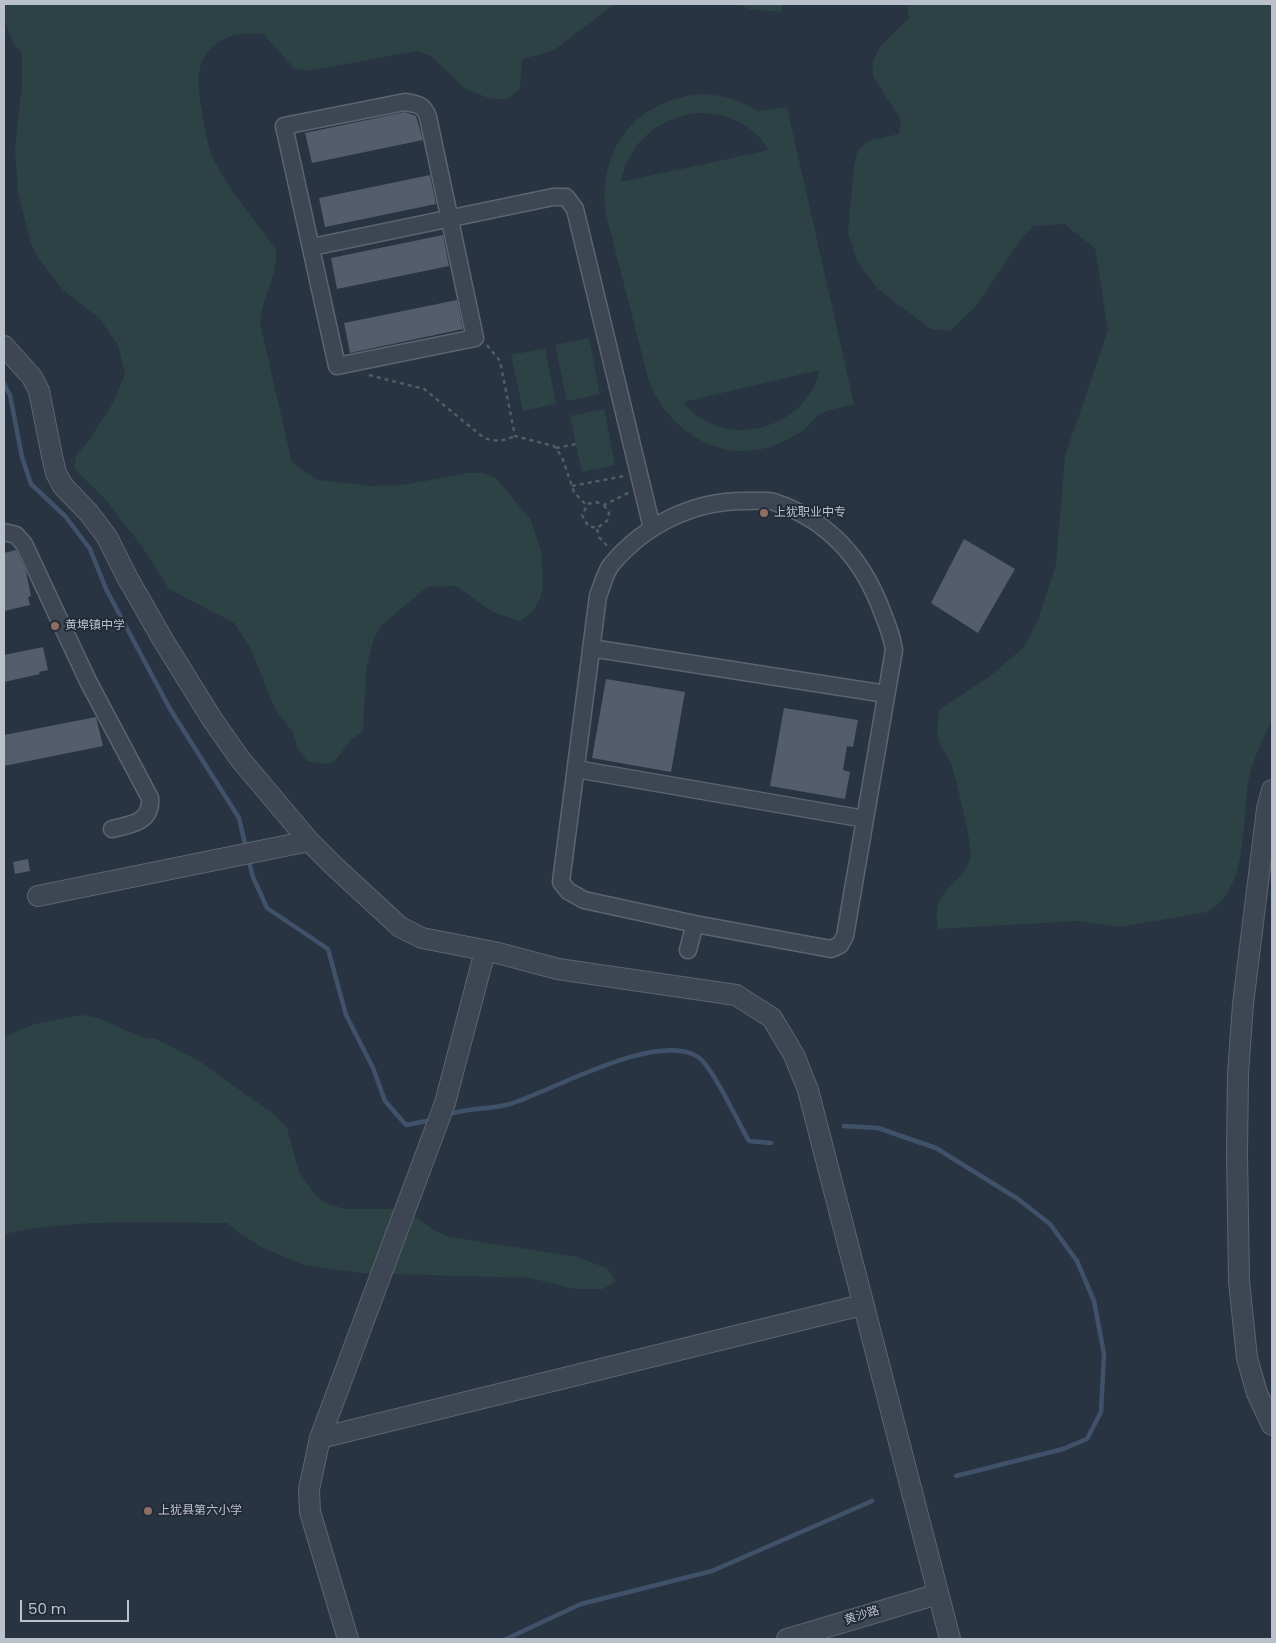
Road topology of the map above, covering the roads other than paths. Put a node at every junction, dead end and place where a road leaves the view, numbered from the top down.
1 (448, 219) junction
2 (312, 247) junction
3 (4, 346) edge
4 (652, 528) junction
5 (4, 532) edge
6 (591, 648) junction
7 (886, 694) junction
8 (576, 769) junction
9 (1272, 790) edge
10 (865, 819) junction
11 (112, 830) dead end
12 (309, 841) junction
13 (38, 896) dead end
14 (695, 924) junction
15 (688, 950) dead end
16 (485, 951) junction
17 (862, 1304) junction
18 (1272, 1425) edge
19 (320, 1438) junction
20 (938, 1594) junction
21 (348, 1639) edge
22 (787, 1639) edge
23 (950, 1639) edge

1 - 2 street
1 - 2 street
1 - 2 street
1 - 4 street
3 - 12 street
4 - 6 street
4 - 7 street
5 - 11 street
6 - 7 street
6 - 8 street
7 - 10 street
8 - 10 street
8 - 14 street
9 - 18 street
10 - 14 street
12 - 13 street
12 - 16 street
14 - 15 street
16 - 17 street
16 - 19 street
17 - 19 street
17 - 20 street
19 - 21 street
20 - 22 street, 黄沙路
20 - 23 street

